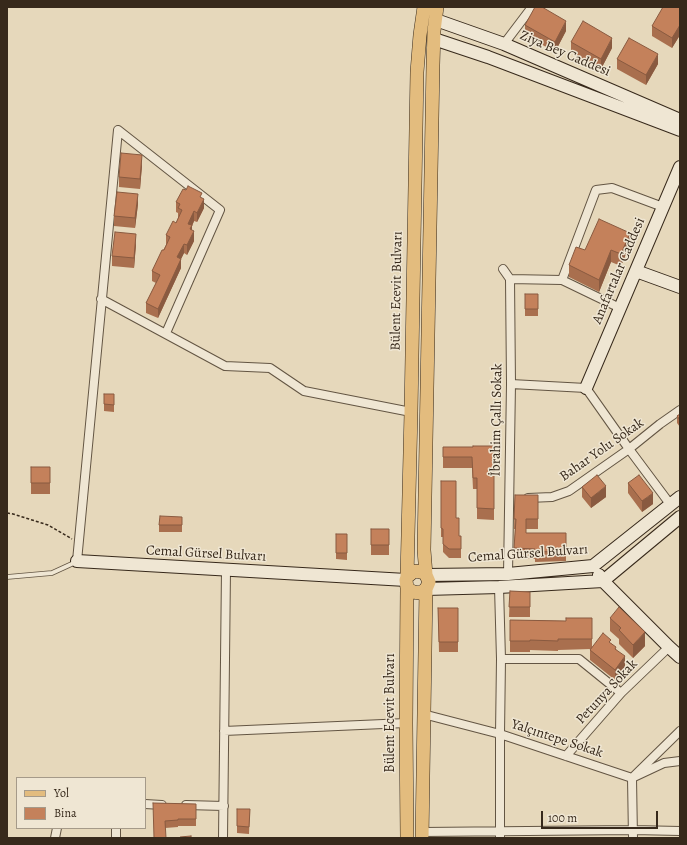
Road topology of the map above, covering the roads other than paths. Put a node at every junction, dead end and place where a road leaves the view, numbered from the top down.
1 (424, 7) edge
2 (532, 7) edge
3 (437, 13) edge
4 (434, 39) junction
5 (504, 44) junction
6 (680, 120) edge
7 (680, 130) edge
8 (680, 167) edge
9 (663, 208) junction
10 (503, 269) dead end
11 (636, 271) junction
12 (510, 279) junction
13 (562, 280) junction
14 (680, 287) edge
15 (101, 299) junction
16 (620, 308) junction
17 (166, 333) junction
18 (511, 384) junction
19 (586, 388) junction
20 (680, 410) edge
21 (411, 412) junction
22 (629, 450) junction
23 (680, 497) edge
24 (516, 498) junction
25 (670, 504) junction
26 (680, 518) edge
27 (77, 561) junction
28 (593, 566) junction
29 (226, 570) junction
30 (508, 574) junction
31 (426, 575) junction
32 (7, 577) edge
33 (407, 581) junction
34 (603, 581) junction
35 (499, 587) junction
36 (426, 589) junction
37 (669, 647) junction
38 (680, 656) edge
39 (501, 659) junction
40 (621, 693) junction
41 (423, 714) junction
42 (406, 723) junction
43 (224, 731) junction
44 (680, 731) edge
45 (500, 734) junction
46 (566, 756) junction
47 (680, 761) edge
48 (632, 778) junction
49 (146, 804) edge
50 (224, 806) junction
51 (680, 831) edge
52 (633, 834) edge
53 (422, 835) edge
54 (500, 835) edge
55 (223, 838) edge
56 (407, 838) edge

1 - 21 main road, Bülent Ecevit Bulvarı
2 - 5 street
3 - 4 main road
3 - 5 street, Ziya Bey Caddesi
4 - 7 street, Ziya Bey Caddesi
4 - 31 main road
5 - 6 street, Ziya Bey Caddesi
8 - 9 street, Anafartalar Caddesi
9 - 11 street, Anafartalar Caddesi
9 - 13 street
10 - 12 street
11 - 14 street
11 - 16 street, Anafartalar Caddesi
12 - 13 street
12 - 18 street, İbrahim Çallı Sokak
13 - 16 street
15 - 17 street
15 - 17 street
15 - 27 street
16 - 19 street, Anafartalar Caddesi
17 - 21 street
18 - 19 street
18 - 24 street, İbrahim Çallı Sokak
19 - 22 street
20 - 22 street, Bahar Yolu Sokak
21 - 33 main road, Bülent Ecevit Bulvarı
22 - 24 street, Bahar Yolu Sokak
22 - 25 street
23 - 25 street, Cemal Gürsel Bulvarı
24 - 30 street, İbrahim Çallı Sokak
25 - 28 street, Cemal Gürsel Bulvarı
26 - 34 street
27 - 29 street, Cemal Gürsel Bulvarı
27 - 32 lane, Cemal Gürsel Bulvarı
28 - 30 street, Cemal Gürsel Bulvarı
28 - 34 street
29 - 33 street, Cemal Gürsel Bulvarı
29 - 43 street
30 - 31 street, Cemal Gürsel Bulvarı
31 - 33 main road
31 - 36 main road
33 - 36 main road
33 - 42 main road, Bülent Ecevit Bulvarı
34 - 35 street
34 - 37 street
35 - 36 street
35 - 39 street
36 - 41 main road
37 - 38 street
37 - 40 street, Petunya Sokak
39 - 40 street
39 - 45 street
40 - 46 street, Petunya Sokak
41 - 45 street, Yalçıntepe Sokak
41 - 53 main road
42 - 43 street
42 - 56 main road, Bülent Ecevit Bulvarı
43 - 50 street
44 - 48 street
45 - 46 street, Yalçıntepe Sokak
45 - 54 street
46 - 48 street, Yalçıntepe Sokak
47 - 48 street
48 - 52 street
49 - 50 street
50 - 55 street
51 - 52 street
52 - 54 street
53 - 54 street

